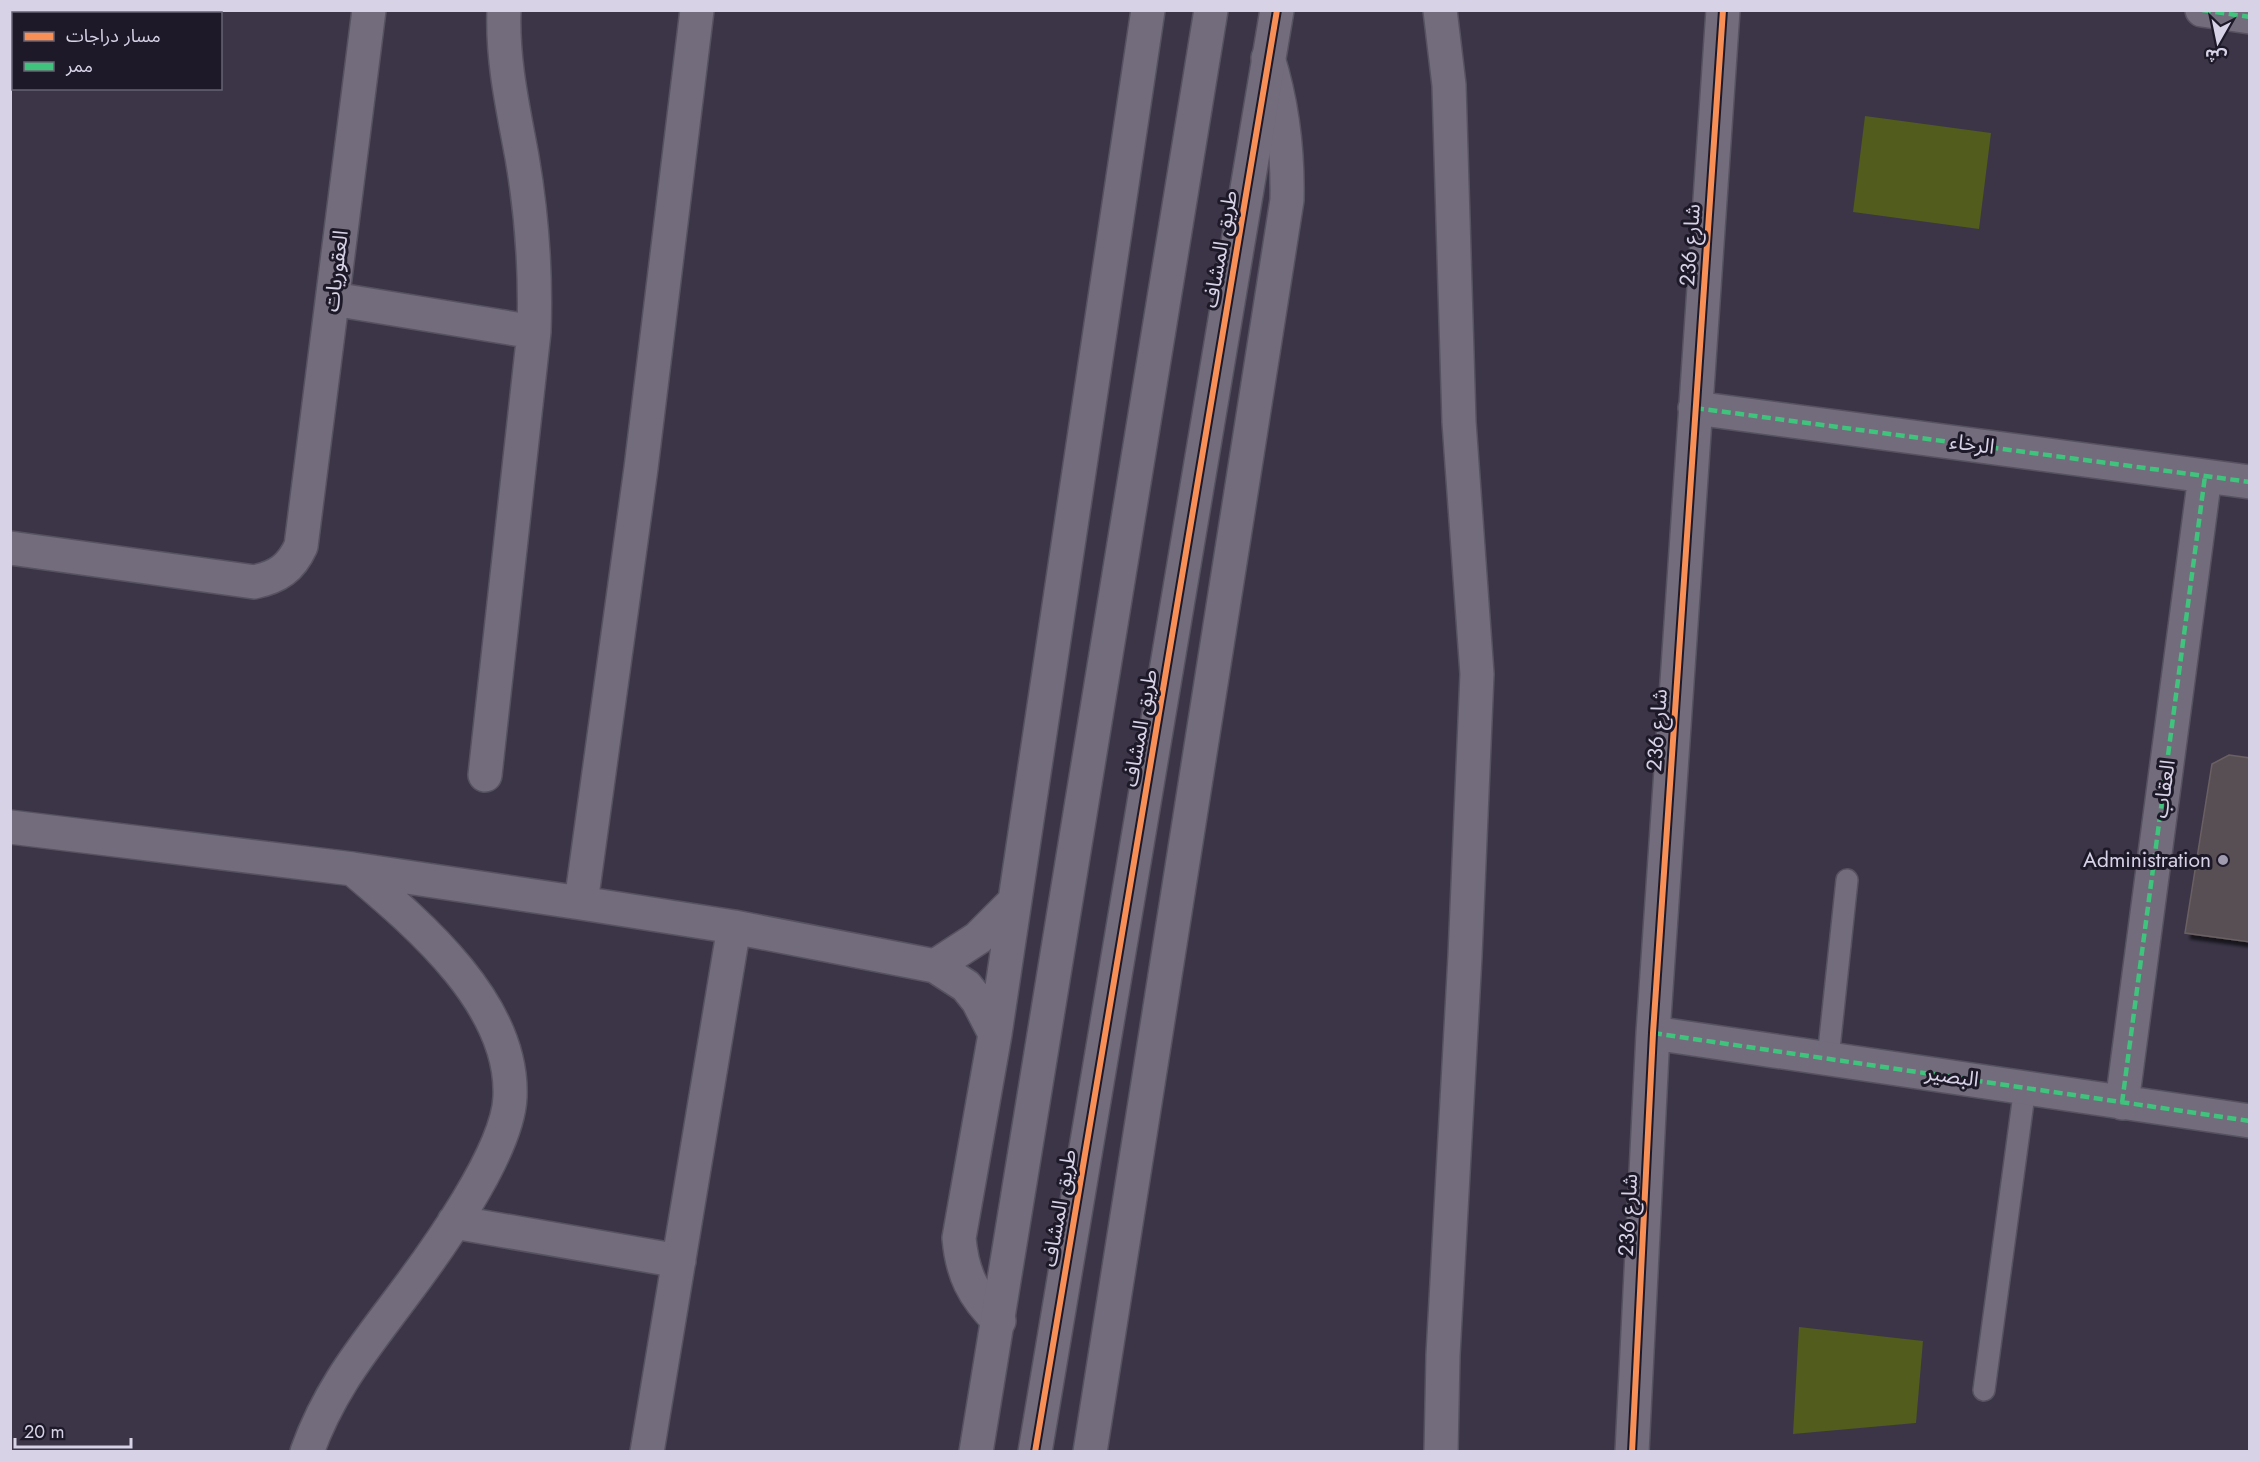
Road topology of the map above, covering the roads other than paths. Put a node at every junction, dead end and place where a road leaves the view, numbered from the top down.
1 (369, 10) edge
2 (504, 10) edge
3 (697, 10) edge
4 (1148, 10) edge
5 (1211, 10) edge
6 (1277, 10) edge
7 (1440, 10) edge
8 (1723, 10) edge
9 (2202, 10) edge
10 (2250, 17) edge
11 (1268, 58) junction
12 (333, 299) junction
13 (534, 332) junction
14 (1695, 408) junction
15 (2205, 476) junction
16 (2250, 482) edge
17 (10, 548) edge
18 (485, 775) dead end
19 (10, 827) edge
20 (353, 869) junction
21 (1847, 880) dead end
22 (1014, 902) junction
23 (581, 903) junction
24 (734, 927) junction
25 (935, 966) junction
26 (1653, 1033) junction
27 (995, 1034) junction
28 (1828, 1058) junction
29 (2025, 1087) junction
30 (2122, 1103) junction
31 (2250, 1121) edge
32 (454, 1222) junction
33 (679, 1261) junction
34 (999, 1321) junction
35 (1984, 1390) dead end
36 (307, 1452) edge
37 (648, 1452) edge
38 (976, 1452) edge
39 (1035, 1452) edge
40 (1090, 1452) edge
41 (1441, 1452) edge
42 (1632, 1452) edge

1 - 12 street, العقوريات
2 - 13 street
3 - 23 street
4 - 22 street
5 - 34 street, طريق المشاف
6 - 11 street, طريق المشاف
7 - 41 street
8 - 14 street, شارع 236
9 - 10 street
11 - 39 street, طريق المشاف
11 - 40 street, طريق المشاف
12 - 13 street
12 - 17 street, العقوريات
13 - 18 street
14 - 15 street, الرخاء
14 - 26 street, شارع 236
15 - 16 street, الرخاء
15 - 30 street, العقاب
19 - 20 street
20 - 23 street
20 - 32 street
21 - 28 lane
22 - 25 street
22 - 27 street
23 - 24 street
24 - 25 street
24 - 33 street
25 - 27 street
26 - 28 street, البصير
26 - 42 street, شارع 236
27 - 34 street
28 - 29 street, البصير
29 - 30 street, البصير
29 - 35 lane
30 - 31 street, البصير
32 - 33 street
32 - 36 street
33 - 37 street
34 - 38 street, طريق المشاف

